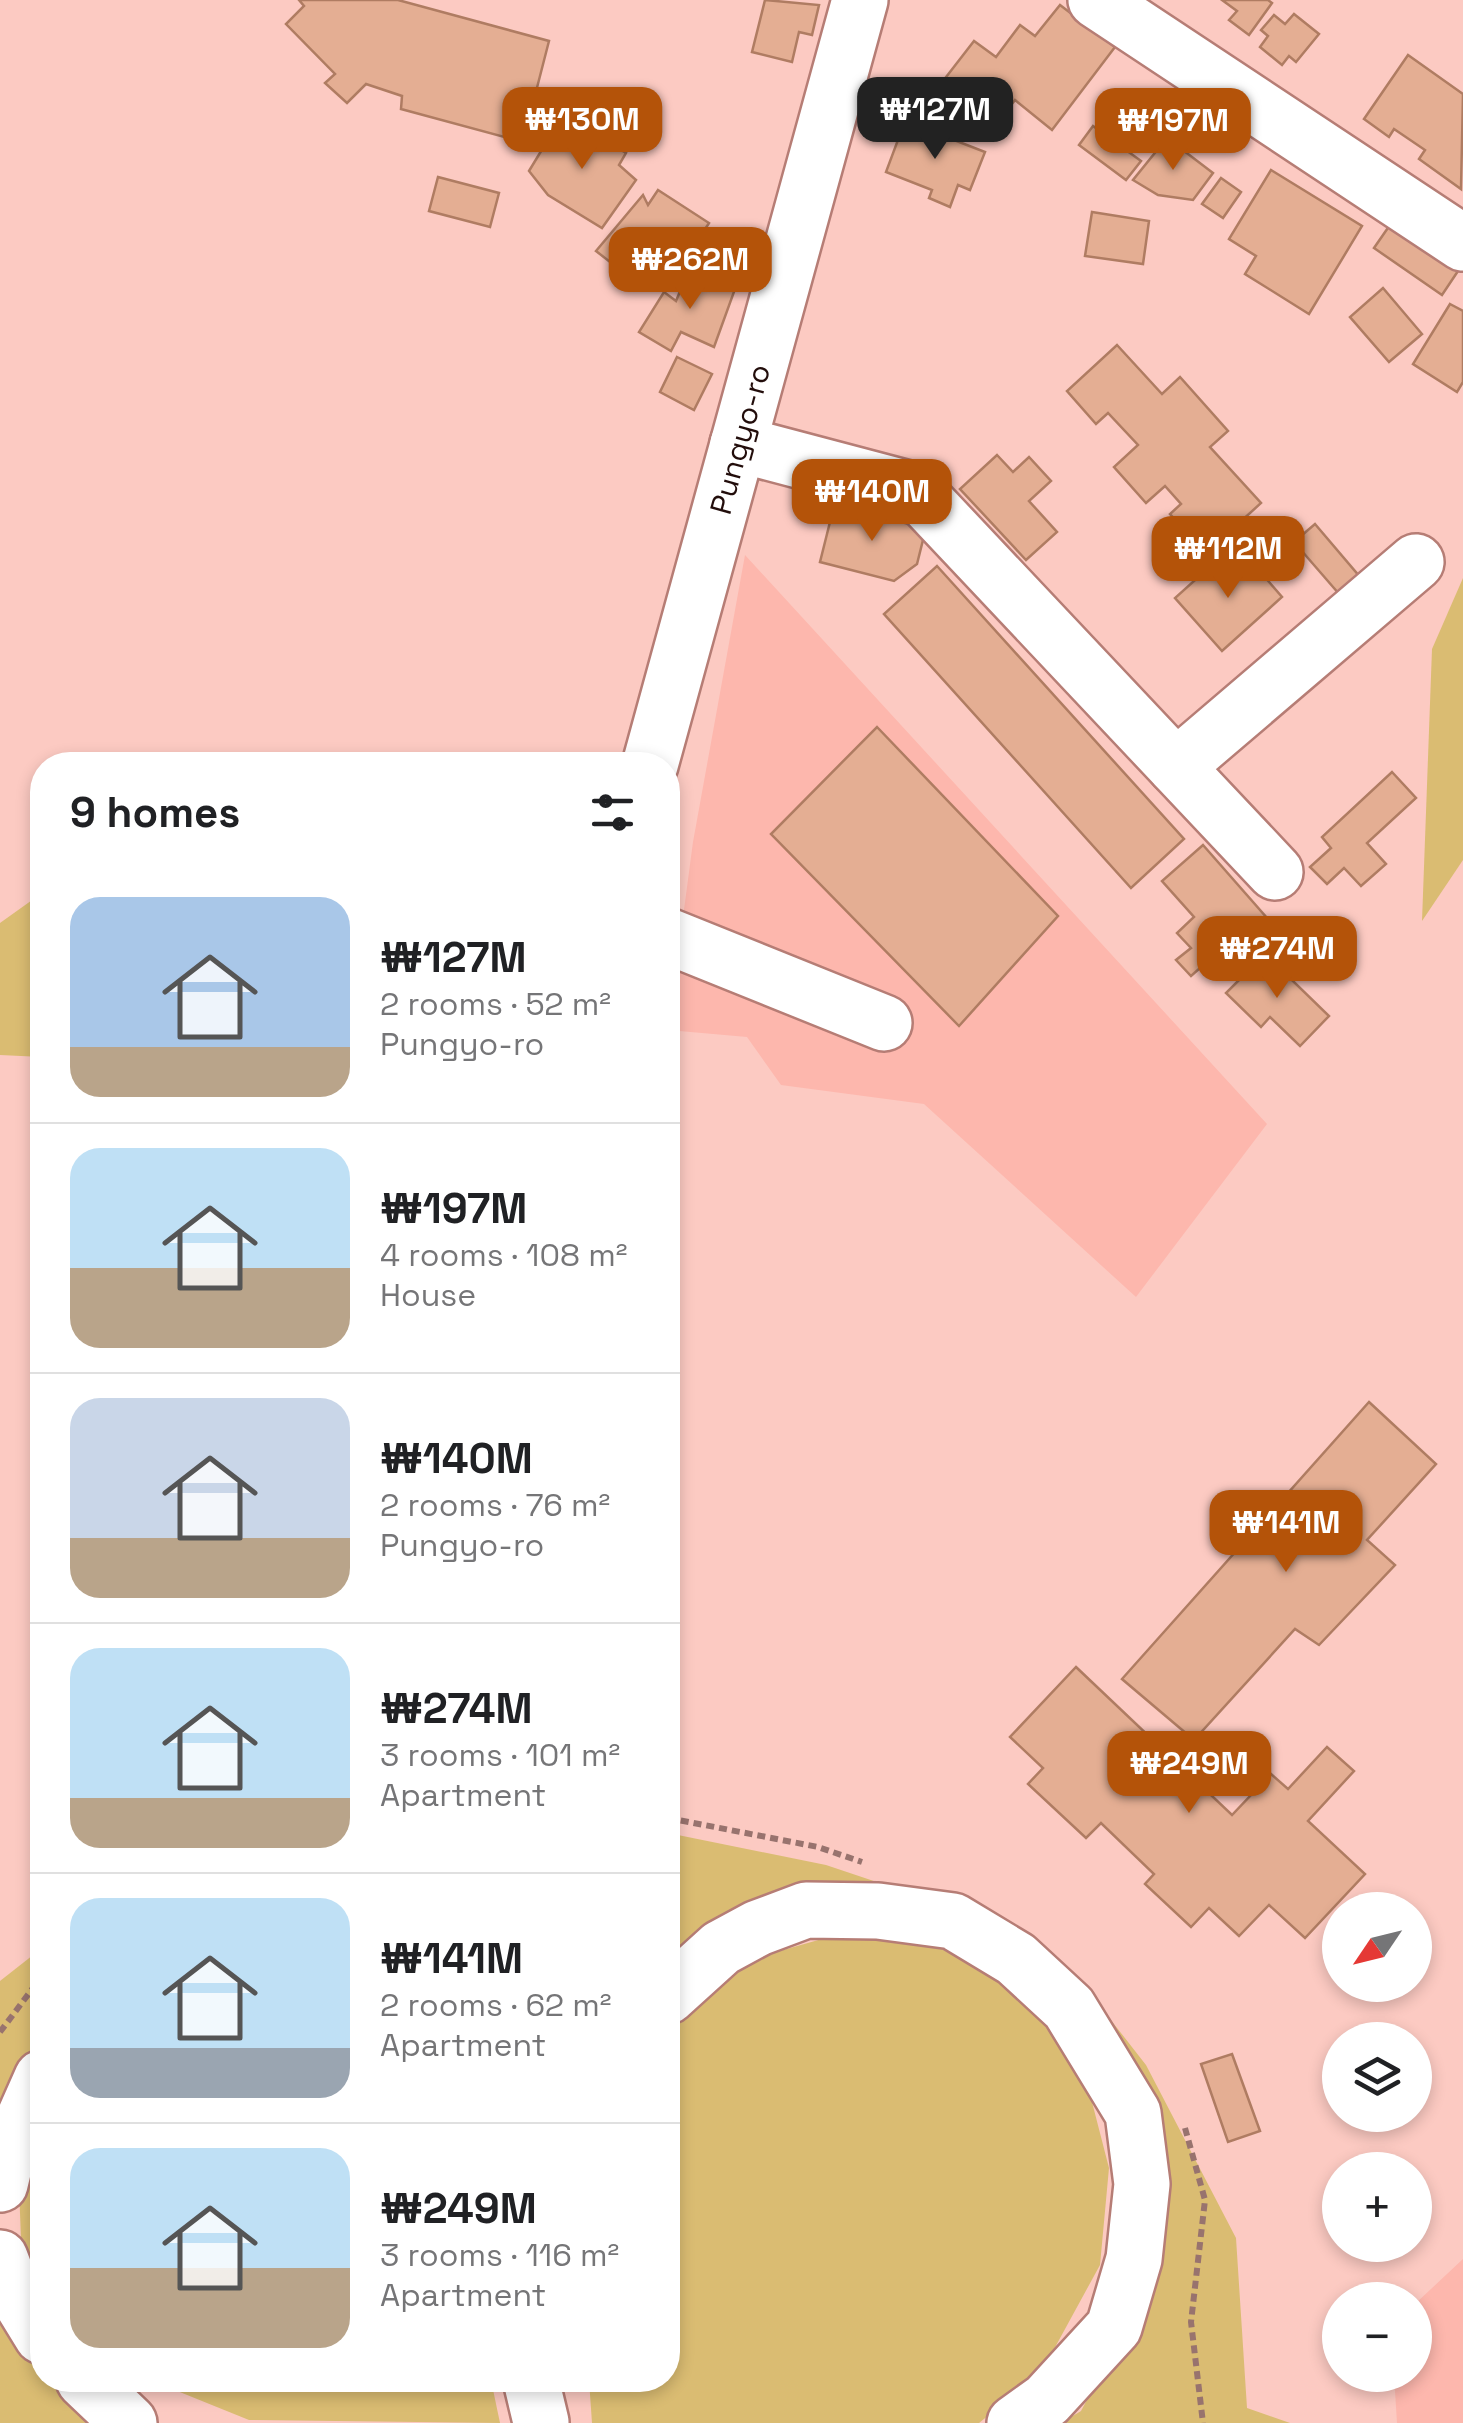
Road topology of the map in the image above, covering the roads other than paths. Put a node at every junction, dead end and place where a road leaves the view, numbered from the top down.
1 (860, 0) edge
2 (1096, 0) edge
3 (1463, 243) edge
4 (738, 444) junction
5 (1416, 562) dead end
6 (654, 752) edge
7 (1176, 767) junction
8 (1276, 872) dead end
9 (680, 941) edge
10 (884, 1023) dead end
11 (680, 1985) edge
12 (30, 2105) edge
13 (0, 2184) edge
14 (0, 2258) edge
15 (30, 2316) edge
16 (97, 2392) edge
17 (129, 2423) edge
18 (1015, 2423) edge

1 - 4 main road, Pungyo-ro
2 - 3 main road
4 - 6 main road, Pungyo-ro
4 - 7 main road
5 - 7 main road
7 - 8 main road
9 - 10 main road
11 - 18 main road
12 - 13 main road
14 - 15 main road
16 - 17 main road

